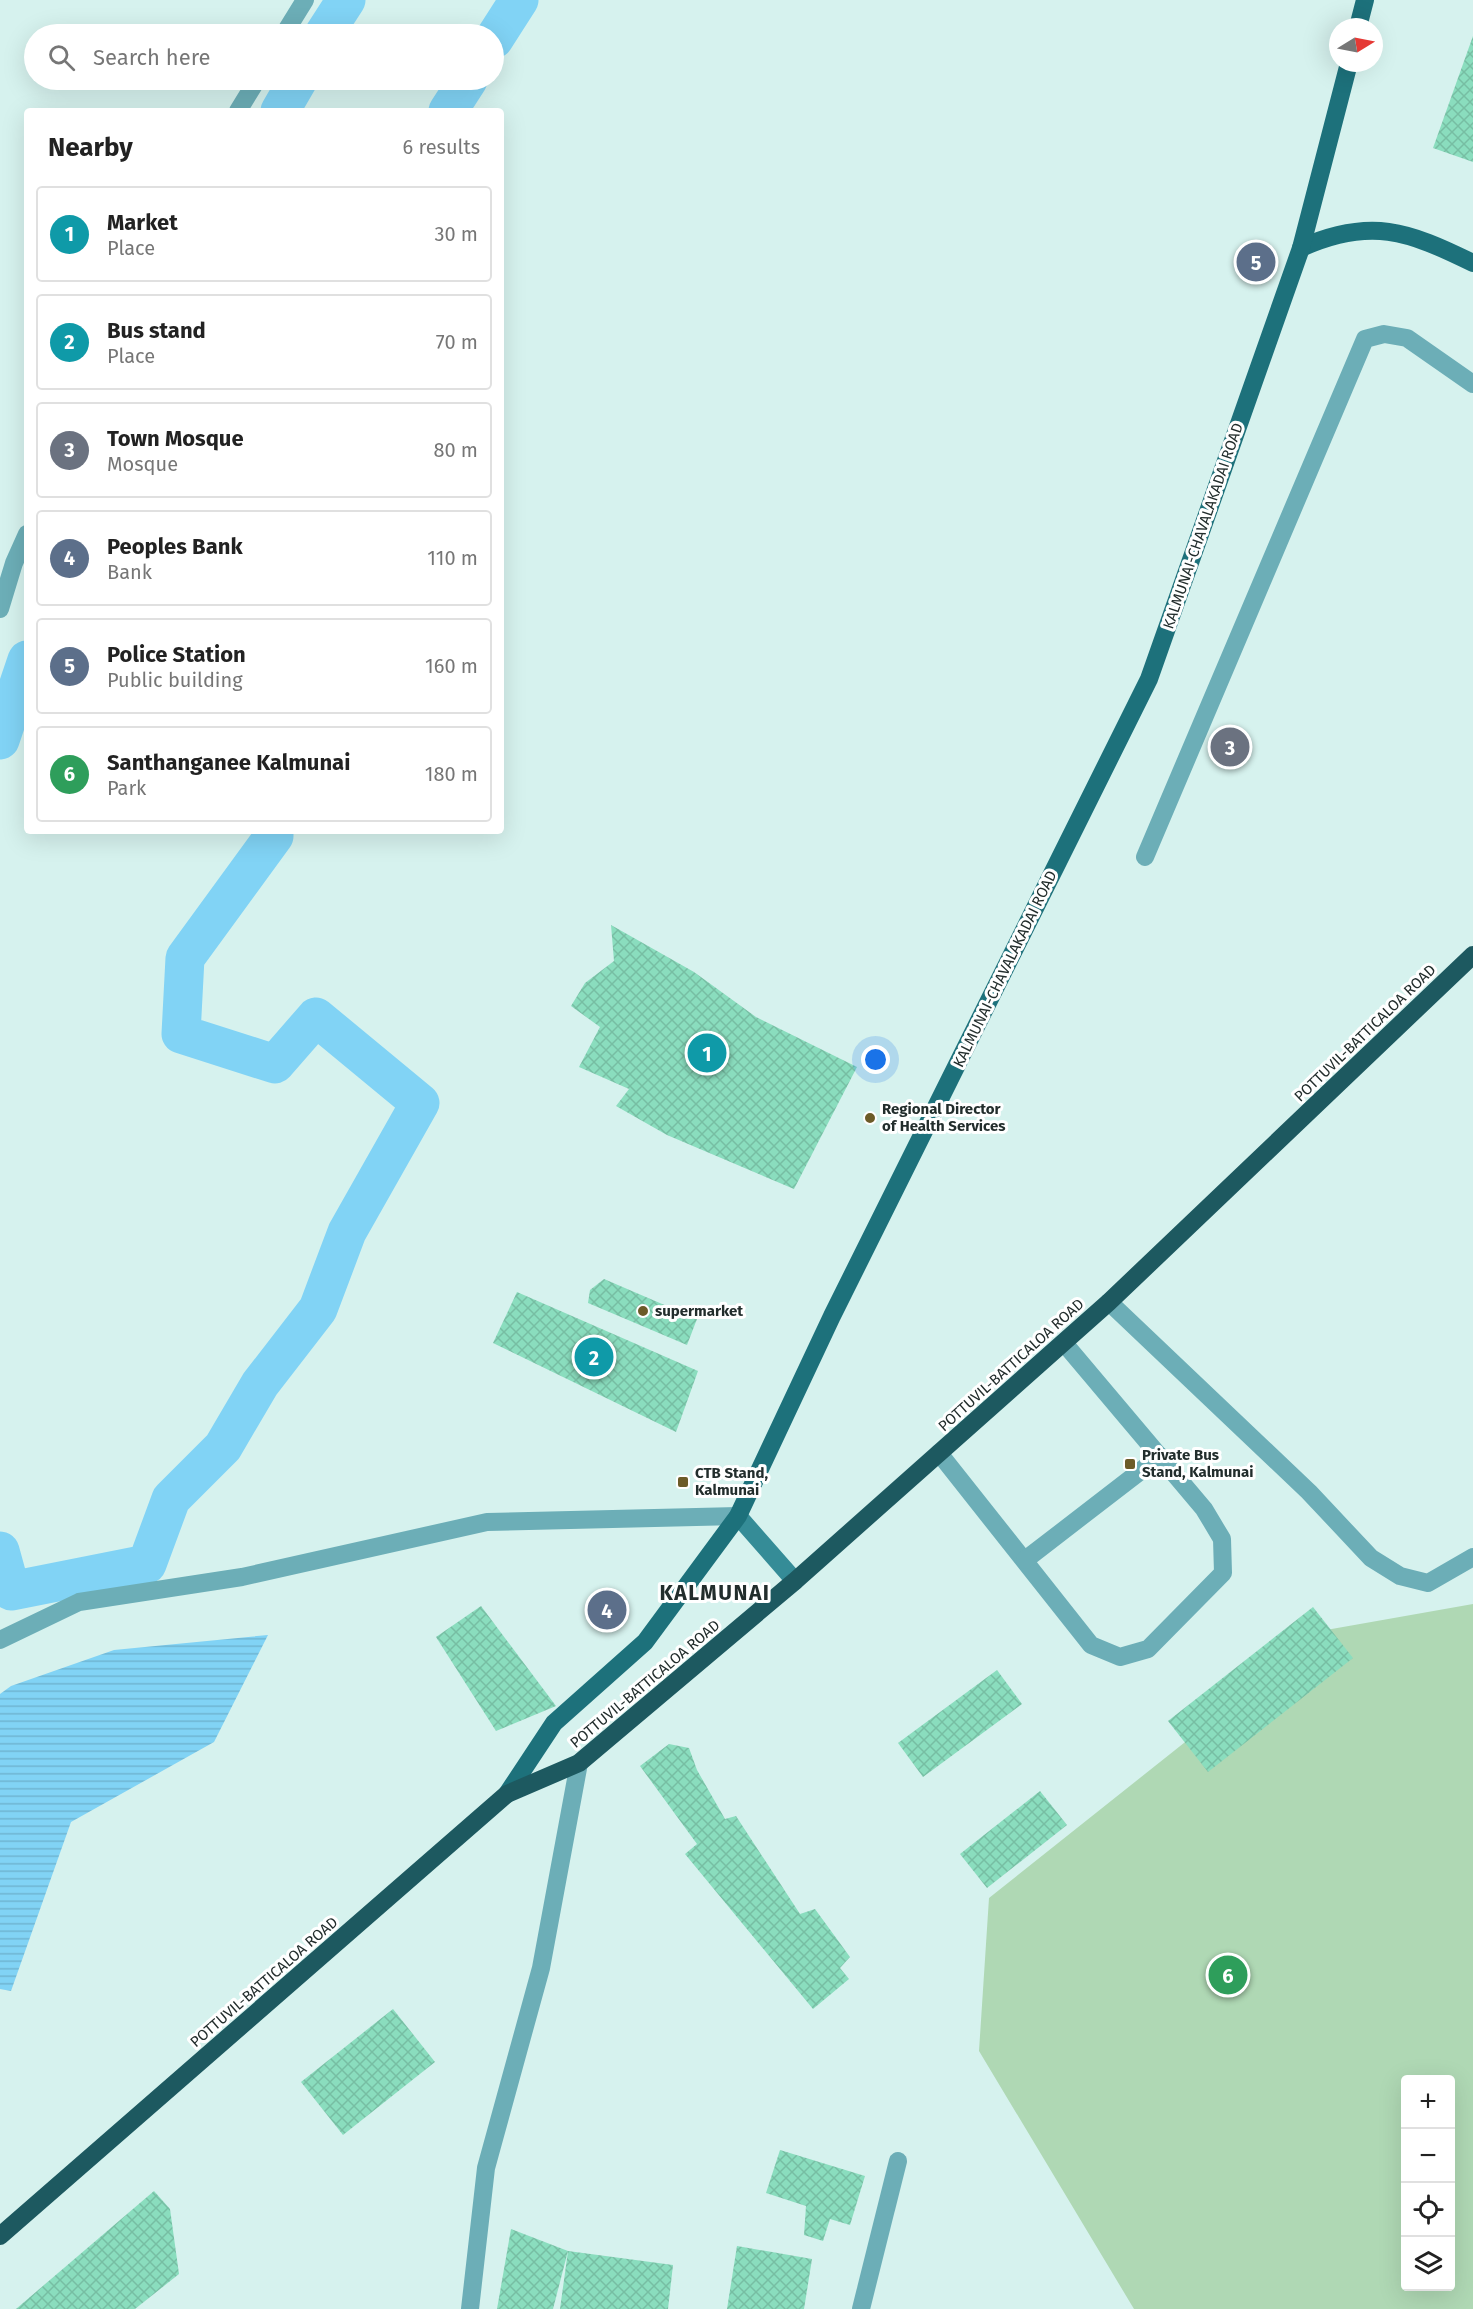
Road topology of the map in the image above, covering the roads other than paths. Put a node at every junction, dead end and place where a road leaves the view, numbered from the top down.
1 (305, 0) edge
2 (1365, 0) edge
3 (1360, 18) edge
4 (290, 24) edge
5 (1347, 72) edge
6 (251, 90) edge
7 (240, 108) edge
8 (1301, 249) junction
9 (1473, 263) edge
10 (1473, 384) edge
11 (24, 541) edge
12 (0, 609) edge
13 (1146, 857) dead end
14 (1473, 955) edge
15 (1109, 1302) junction
16 (1064, 1343) junction
17 (939, 1453) junction
18 (1160, 1456) junction
19 (738, 1516) junction
20 (1473, 1557) edge
21 (1025, 1560) junction
22 (795, 1581) junction
23 (0, 1640) edge
24 (579, 1763) junction
25 (507, 1794) junction
26 (898, 2161) dead end
27 (0, 2236) edge
28 (470, 2309) edge
29 (861, 2309) edge

1 - 4 street
2 - 3 main road
5 - 8 main road, KALMUNAI-CHAVALAKADAI ROAD
6 - 7 street
8 - 9 main road
8 - 19 main road, KALMUNAI-CHAVALAKADAI ROAD
10 - 13 street
11 - 12 street
14 - 15 highway, POTTUVIL-BATTICALOA ROAD
15 - 16 highway, POTTUVIL-BATTICALOA ROAD
15 - 20 street
16 - 17 highway, POTTUVIL-BATTICALOA ROAD
16 - 18 street
17 - 21 street
17 - 22 highway, POTTUVIL-BATTICALOA ROAD
18 - 21 street
18 - 21 street
19 - 22 main road
19 - 23 street
19 - 25 main road, KALMUNAI-CHAVALAKADAI ROAD
22 - 24 highway, POTTUVIL-BATTICALOA ROAD
24 - 25 highway, POTTUVIL-BATTICALOA ROAD
24 - 28 street
25 - 27 highway, POTTUVIL-BATTICALOA ROAD
26 - 29 street

